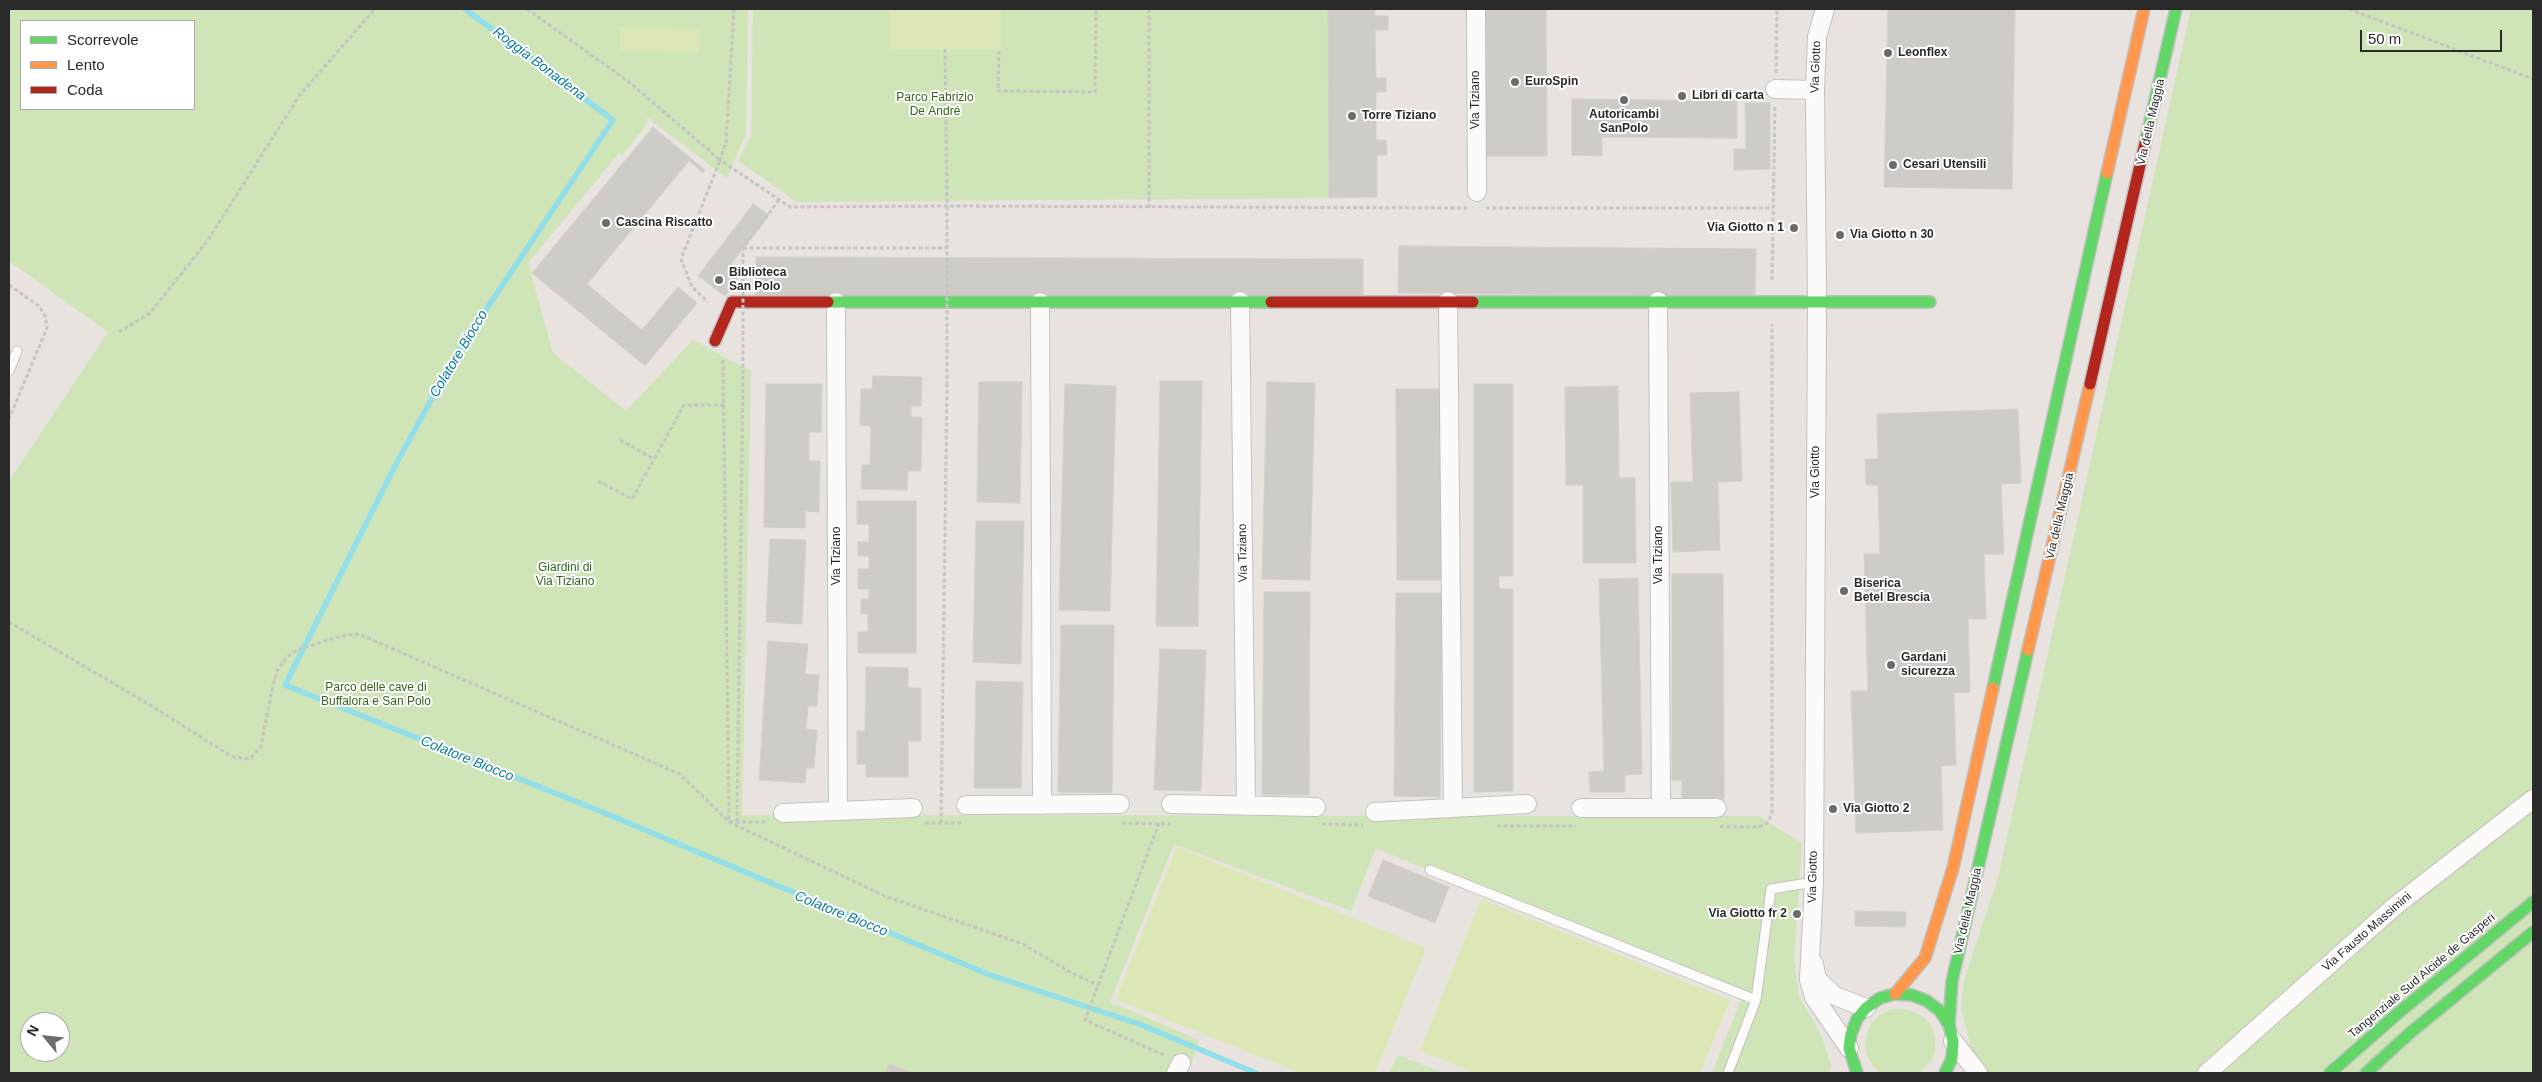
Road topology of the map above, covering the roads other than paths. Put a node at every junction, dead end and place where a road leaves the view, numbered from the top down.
1 (1476, 9) edge
2 (1825, 9) edge
3 (2144, 9) edge
4 (2176, 9) edge
5 (1775, 89) road end
6 (1815, 90) junction
7 (1477, 192) dead end
8 (1240, 301) junction
9 (1448, 301) junction
10 (1658, 301) junction
11 (1817, 301) junction
12 (836, 302) junction
13 (1040, 302) junction
14 (1930, 302) dead end
15 (715, 341) road end
16 (17, 351) dead end
17 (9, 371) edge
18 (2533, 799) edge
19 (1120, 804) dead end
20 (1171, 804) dead end
21 (1527, 804) dead end
22 (1042, 805) junction
23 (966, 806) dead end
24 (1246, 806) junction
25 (1316, 807) dead end
26 (1453, 808) junction
27 (1581, 808) dead end
28 (1661, 808) junction
29 (1717, 808) dead end
30 (838, 811) junction
31 (917, 815) road end
32 (780, 817) road end
33 (1372, 818) road end
34 (1430, 870) dead end
35 (1814, 882) junction
36 (2533, 902) edge
37 (2533, 932) edge
38 (1812, 936) junction
39 (1895, 994) junction
40 (1756, 1000) junction
41 (1866, 1008) junction
42 (1951, 1033) junction
43 (1849, 1048) junction
44 (1728, 1073) edge
45 (1856, 1073) edge
46 (1945, 1073) edge
47 (1978, 1073) edge
48 (2207, 1073) edge
49 (2330, 1073) edge
50 (2366, 1073) edge

1 - 7 street, Via Tiziano
2 - 6 street, Via Giotto
3 - 39 main road, Via della Maggia
4 - 42 main road, Via della Maggia
5 - 6 street
6 - 11 street, Via Giotto
8 - 9 main road
8 - 13 main road
8 - 24 street, Via Tiziano
9 - 10 main road
9 - 26 street
10 - 11 main road
10 - 28 street, Via Tiziano
11 - 14 main road
11 - 35 street, Via Giotto
12 - 13 main road
12 - 15 main road
12 - 30 street, Via Tiziano
13 - 22 street
16 - 17 lane
18 - 48 street, Via Fausto Massimini
19 - 22 street
20 - 24 street
21 - 26 street
22 - 23 street
24 - 25 street
26 - 33 street
27 - 28 street
28 - 29 street
30 - 31 street
30 - 32 street
34 - 40 lane
35 - 38 street, Via Giotto
35 - 40 lane
36 - 49 main road, Tangenziale Sud Alcide de Gasperi
37 - 50 main road
38 - 41 street, Via Giotto
38 - 43 street, Via Giotto
39 - 41 main road
39 - 42 main road
40 - 44 lane
41 - 43 main road
42 - 46 main road, Via della Maggia
42 - 47 street
43 - 45 main road

